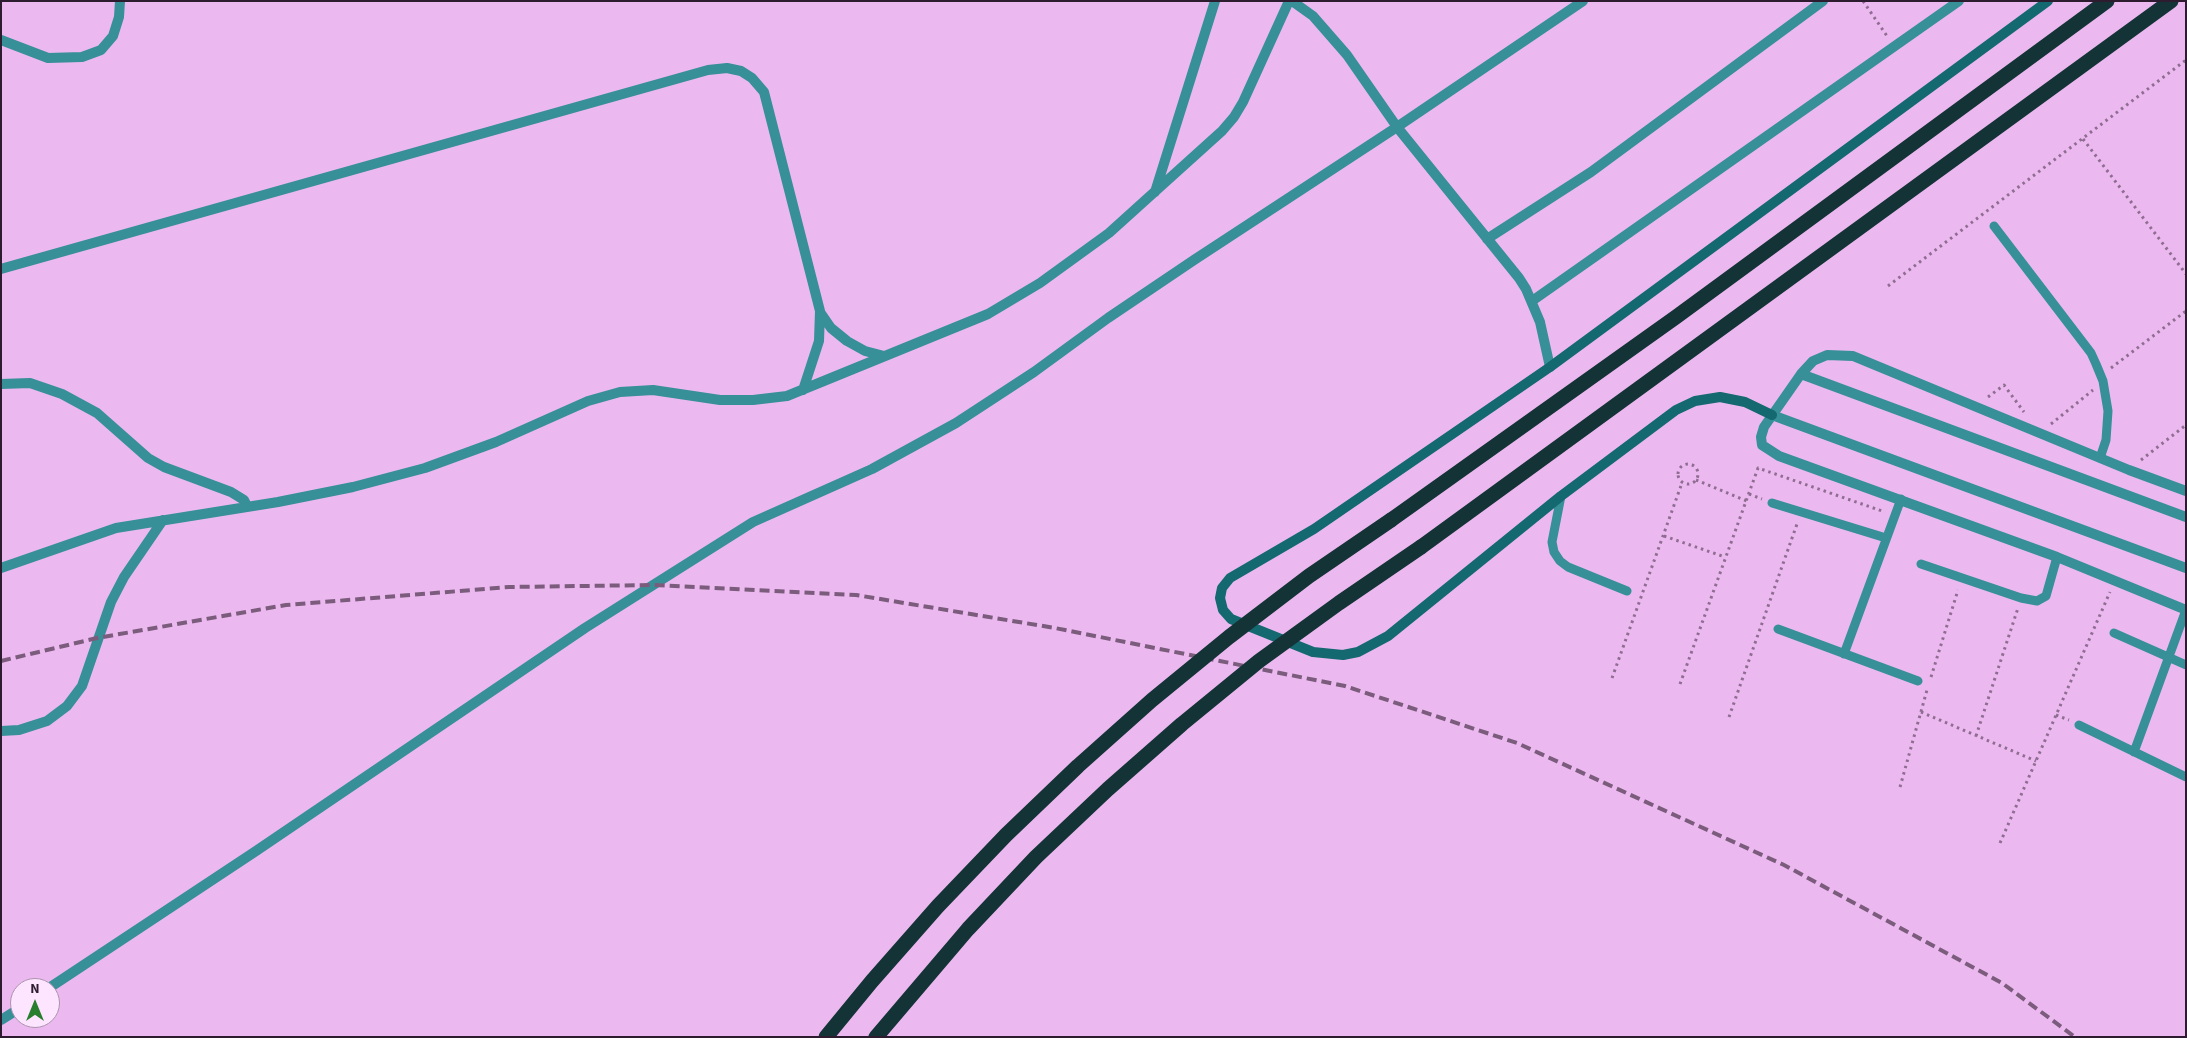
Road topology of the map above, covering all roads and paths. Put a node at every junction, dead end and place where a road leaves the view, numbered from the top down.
1 (120, 1) edge
2 (1215, 1) edge
3 (1290, 1) edge
4 (1584, 1) edge
5 (1823, 1) edge
6 (1863, 1) edge
7 (1959, 1) edge
8 (2048, 1) edge
9 (2107, 1) edge
10 (2171, 1) edge
11 (1, 40) edge
12 (1894, 47) junction
13 (2184, 62) edge
14 (2186, 66) edge
15 (1397, 127) junction
16 (2083, 138) junction
17 (1155, 193) junction
18 (1994, 226) dead end
19 (1487, 239) junction
20 (1, 269) edge
21 (2186, 274) edge
22 (1888, 286) dead end
23 (1532, 301) junction
24 (820, 311) junction
25 (2186, 311) edge
26 (884, 356) junction
27 (1550, 367) junction
28 (1800, 374) junction
29 (2102, 378) junction
30 (1, 384) edge
31 (803, 390) junction
32 (1976, 406) junction
33 (1772, 415) junction
34 (2186, 425) edge
35 (2040, 433) junction
36 (2100, 458) junction
37 (2129, 470) junction
38 (1696, 480) junction
39 (1682, 483) junction
40 (2186, 491) edge
41 (1561, 496) junction
42 (1901, 499) junction
43 (1746, 501) junction
44 (1772, 503) dead end
45 (247, 506) junction
46 (1802, 511) junction
47 (1895, 515) junction
48 (2186, 517) edge
49 (163, 520) junction
50 (1664, 536) junction
51 (1886, 538) junction
52 (1725, 557) junction
53 (2058, 557) junction
54 (1921, 564) dead end
55 (1, 568) edge
56 (2186, 568) edge
57 (2115, 580) junction
58 (1627, 590) dead end
59 (2021, 598) junction
60 (2186, 610) edge
61 (1778, 629) dead end
62 (2114, 633) dead end
63 (1844, 654) junction
64 (2168, 657) junction
65 (2186, 665) edge
66 (1612, 678) dead end
67 (1918, 681) dead end
68 (1680, 684) dead end
69 (1921, 712) dead end
70 (1729, 717) dead end
71 (2080, 725) dead end
72 (1, 731) edge
73 (1976, 736) junction
74 (2134, 752) junction
75 (2036, 761) junction
76 (2186, 777) edge
77 (2000, 843) dead end
78 (60, 981) edge
79 (826, 1037) edge
80 (876, 1037) edge

1 - 11 street
2 - 17 street
3 - 15 street
3 - 17 street
4 - 15 street
5 - 19 street
6 - 12 path
7 - 12 street
8 - 27 street
9 - 79 highway, bridge
10 - 80 highway, bridge
12 - 23 street
13 - 14 path
13 - 16 path
15 - 19 street
15 - 78 street
16 - 21 path
16 - 22 path
17 - 26 street
18 - 29 lane
19 - 23 street
20 - 24 street
23 - 27 street
24 - 26 street
24 - 31 street
25 - 29 path
26 - 31 street
27 - 41 street
28 - 32 street
28 - 33 street
28 - 48 street
29 - 35 path
29 - 36 lane
30 - 45 street
31 - 45 street
32 - 35 street
32 - 35 path
33 - 41 street
33 - 42 street
33 - 56 street
34 - 37 path
35 - 36 street
36 - 37 street
37 - 40 street
38 - 39 path
38 - 39 path
38 - 43 path
39 - 50 path
41 - 58 lane
42 - 47 lane
42 - 53 street
43 - 47 path
43 - 52 path
44 - 46 lane
45 - 49 street
46 - 51 lane
46 - 70 path
47 - 51 lane
49 - 55 street
49 - 72 street
50 - 52 path
50 - 66 path
51 - 63 lane
52 - 68 path
53 - 57 street
53 - 59 lane
54 - 59 lane
57 - 60 street
57 - 75 path
59 - 73 path
60 - 64 lane
61 - 63 lane
62 - 64 lane
63 - 67 lane
64 - 65 lane
64 - 74 lane
69 - 73 path
71 - 74 lane
73 - 75 path
74 - 76 lane
75 - 77 path

